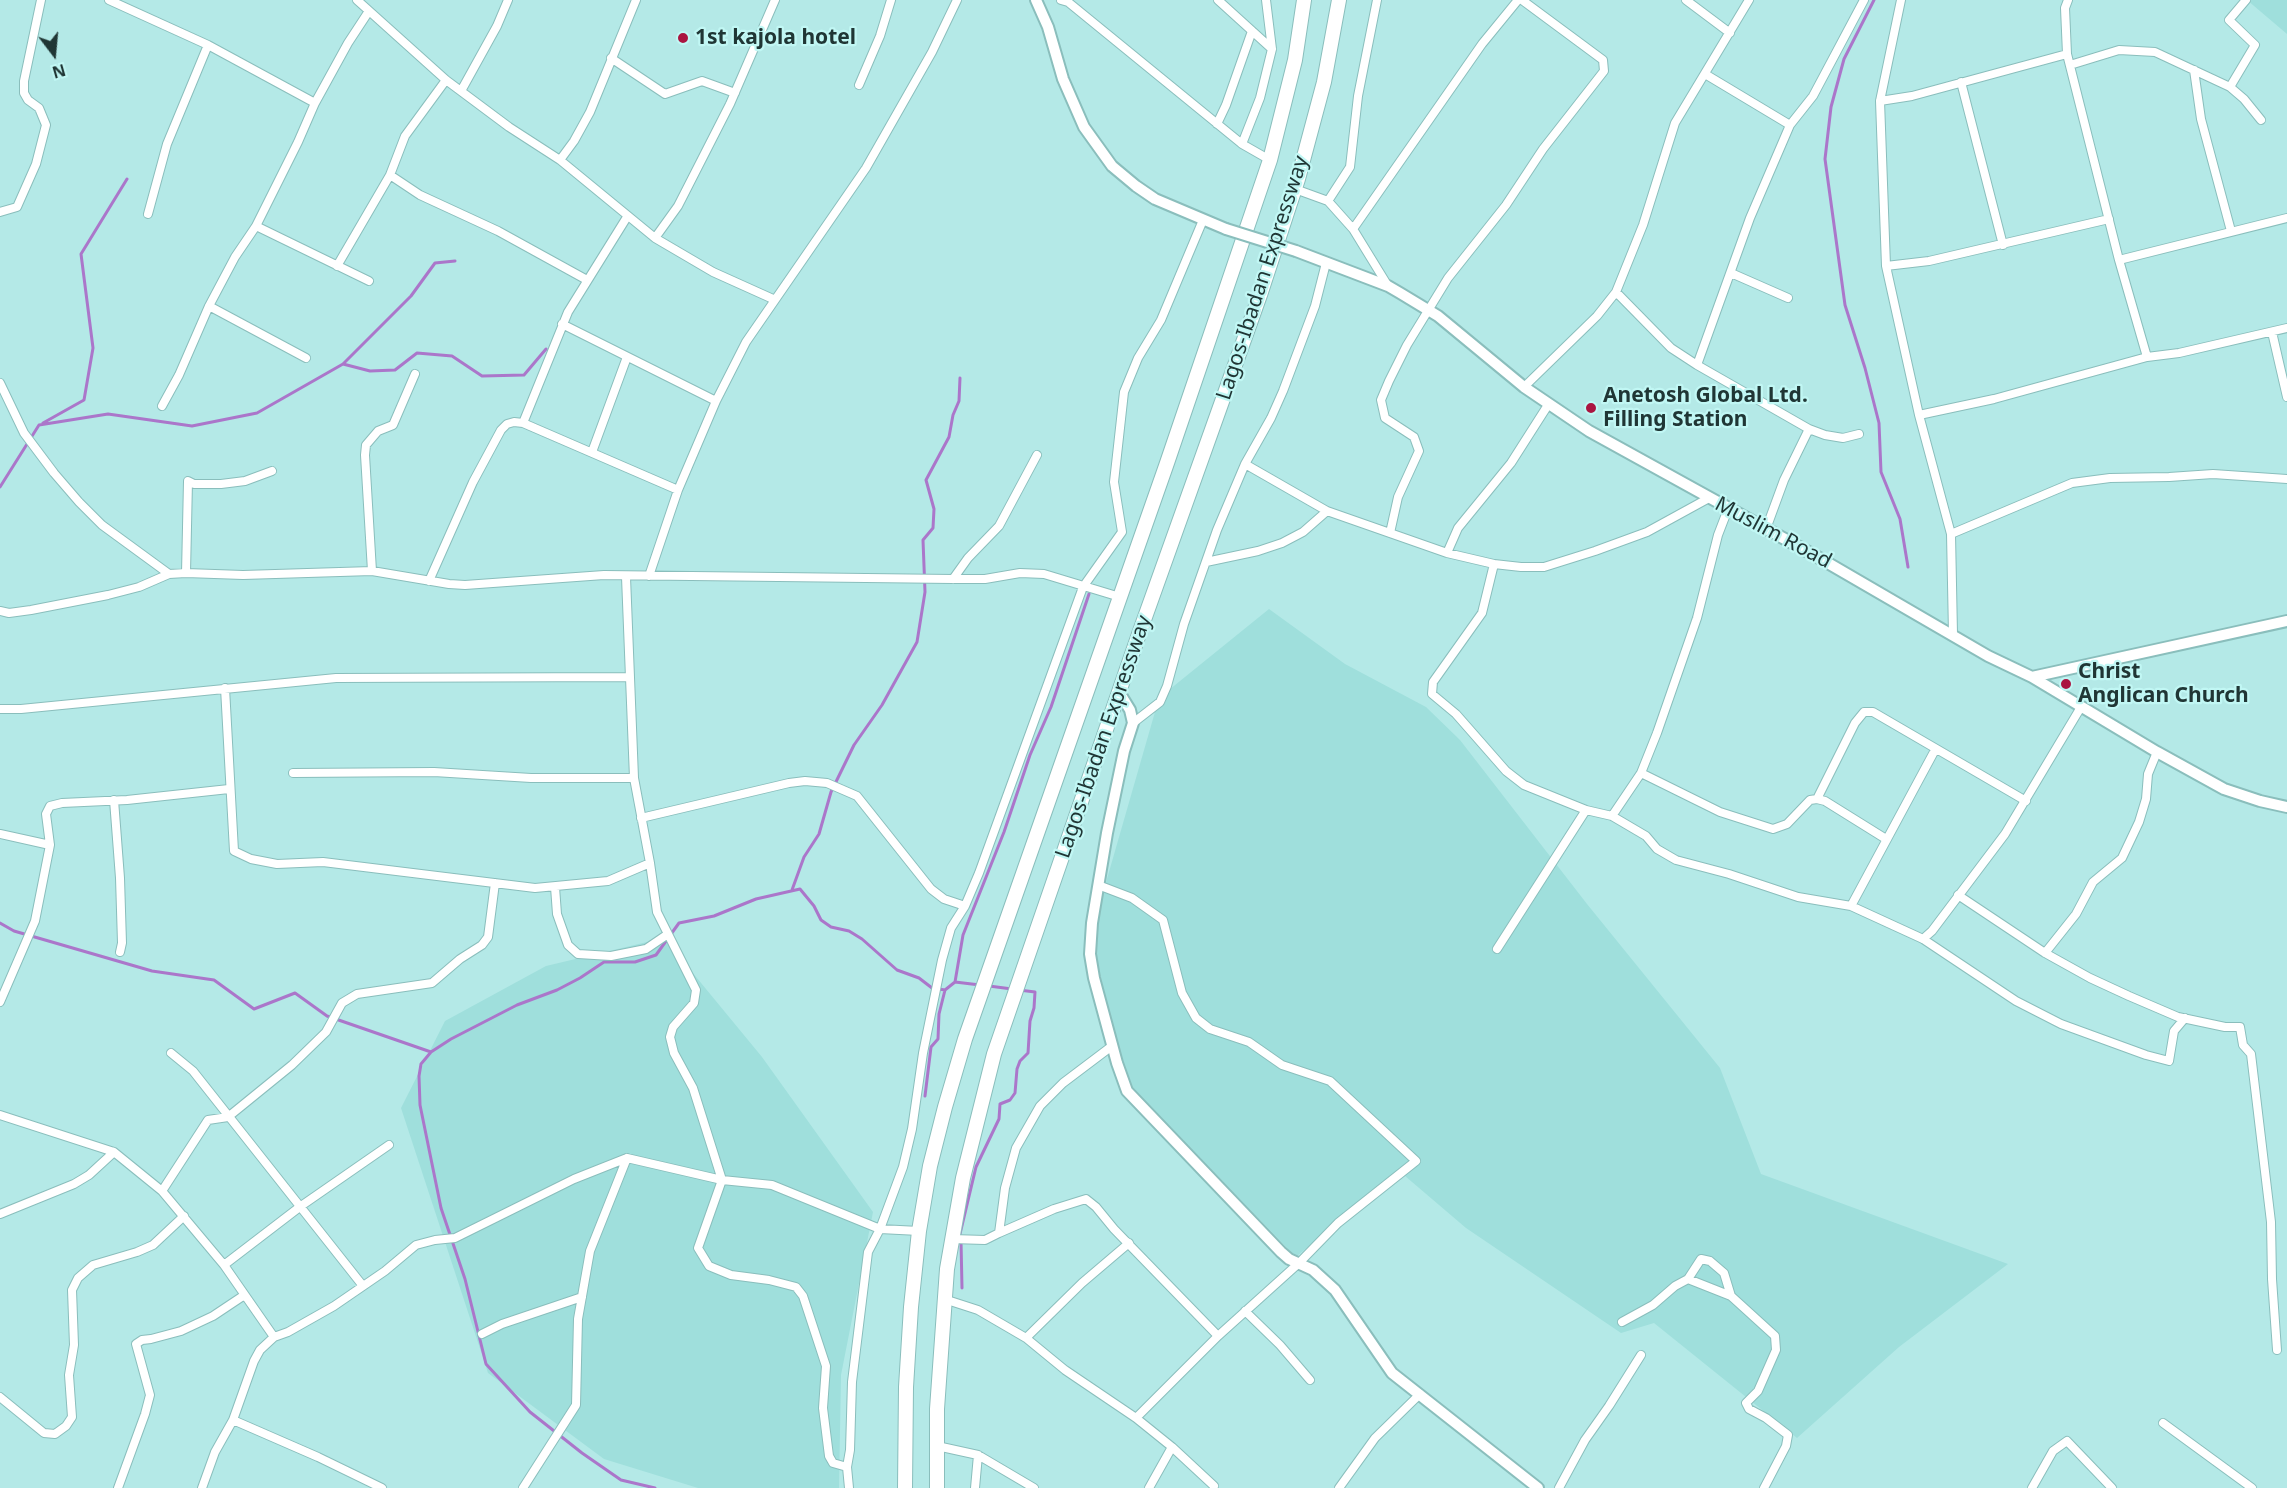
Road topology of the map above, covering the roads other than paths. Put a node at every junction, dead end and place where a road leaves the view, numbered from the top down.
1 (41, 0) edge
2 (109, 0) edge
3 (358, 0) edge
4 (508, 0) edge
5 (636, 0) edge
6 (775, 0) edge
7 (891, 0) edge
8 (957, 0) edge
9 (1061, 0) edge
10 (1218, 0) edge
11 (1266, 0) edge
12 (1304, 0) edge
13 (1339, 0) edge
14 (1520, 0) edge
15 (1686, 0) edge
16 (1749, 0) edge
17 (1864, 0) edge
18 (1901, 0) edge
19 (2068, 0) edge
20 (2246, 0) edge
21 (1039, 1) edge
22 (1377, 1) edge
23 (369, 11) junction
24 (1252, 32) junction
25 (1730, 33) junction
26 (208, 45) junction
27 (1272, 49) junction
28 (2067, 54) junction
29 (611, 58) junction
30 (2070, 65) junction
31 (2194, 70) junction
32 (1705, 75) junction
33 (446, 80) junction
34 (1961, 82) junction
35 (859, 85) dead end
36 (2230, 87) junction
37 (461, 91) junction
38 (735, 93) junction
39 (1880, 101) junction
40 (315, 103) junction
41 (2261, 120) dead end
42 (1217, 124) junction
43 (1790, 125) junction
44 (1242, 144) junction
45 (560, 160) junction
46 (1270, 160) junction
47 (390, 175) junction
48 (1294, 189) junction
49 (1328, 201) junction
50 (0, 212) edge
51 (148, 214) dead end
52 (627, 217) junction
53 (2287, 218) edge
54 (2109, 219) junction
55 (1203, 220) junction
56 (256, 226) junction
57 (1353, 230) junction
58 (2231, 231) junction
59 (655, 238) junction
60 (2002, 244) junction
61 (2119, 260) junction
62 (1326, 263) junction
63 (337, 266) junction
64 (1887, 266) junction
65 (1731, 273) junction
66 (587, 280) junction
67 (369, 281) dead end
68 (1388, 286) junction
69 (1616, 292) junction
70 (1788, 298) dead end
71 (773, 299) junction
72 (209, 306) junction
73 (1428, 310) junction
74 (562, 324) junction
75 (2287, 328) edge
76 (2272, 332) junction
77 (627, 357) junction
78 (2147, 357) junction
79 (306, 358) dead end
80 (1696, 365) junction
81 (415, 374) dead end
82 (0, 383) edge
83 (1524, 387) junction
84 (2287, 397) edge
85 (717, 401) junction
86 (1548, 405) junction
87 (162, 406) dead end
88 (1919, 415) junction
89 (523, 423) junction
90 (1809, 429) junction
91 (1859, 434) dead end
92 (592, 452) junction
93 (1037, 455) dead end
94 (1245, 465) junction
95 (272, 471) dead end
96 (2287, 479) edge
97 (678, 490) junction
98 (1709, 498) junction
99 (1728, 509) junction
100 (1327, 511) junction
101 (1766, 529) junction
102 (1390, 533) junction
103 (1951, 534) junction
104 (1447, 553) junction
105 (1206, 562) junction
106 (1494, 564) junction
107 (372, 571) junction
108 (186, 573) junction
109 (169, 574) junction
110 (649, 576) junction
111 (626, 577) junction
112 (953, 579) junction
113 (429, 581) junction
114 (1083, 587) junction
115 (1120, 597) junction
116 (0, 611) edge
117 (2287, 621) edge
118 (1953, 634) junction
119 (629, 677) junction
120 (2032, 677) junction
121 (225, 688) junction
122 (1119, 692) junction
123 (2081, 707) junction
124 (0, 709) edge
125 (1133, 723) junction
126 (1935, 750) junction
127 (2157, 752) junction
128 (294, 773) dead end
129 (1641, 773) junction
130 (634, 778) junction
131 (229, 789) junction
132 (1817, 799) junction
133 (114, 800) junction
134 (2026, 801) junction
135 (2287, 807) edge
136 (1586, 810) junction
137 (1612, 816) junction
138 (642, 818) junction
139 (0, 834) edge
140 (1886, 839) junction
141 (50, 845) junction
142 (650, 862) junction
143 (495, 883) junction
144 (1098, 885) junction
145 (555, 887) junction
146 (1958, 895) junction
147 (965, 906) junction
148 (1851, 906) junction
149 (668, 934) junction
150 (1923, 939) junction
151 (1497, 949) dead end
152 (120, 952) dead end
153 (2045, 953) junction
154 (0, 1002) edge
155 (2185, 1018) junction
156 (1112, 1046) junction
157 (171, 1053) dead end
158 (0, 1115) edge
159 (228, 1117) junction
160 (389, 1145) dead end
161 (114, 1152) junction
162 (627, 1158) junction
163 (722, 1180) junction
164 (162, 1191) junction
165 (302, 1206) junction
166 (0, 1214) edge
167 (184, 1216) junction
168 (880, 1229) junction
169 (919, 1231) junction
170 (999, 1233) junction
171 (952, 1239) junction
172 (1129, 1243) junction
173 (1299, 1263) junction
174 (224, 1265) junction
175 (1688, 1279) junction
176 (363, 1286) junction
177 (243, 1296) junction
178 (582, 1296) junction
179 (1731, 1296) junction
180 (944, 1299) junction
181 (1245, 1311) junction
182 (1622, 1322) dead end
183 (482, 1334) dead end
184 (1218, 1336) junction
185 (274, 1337) junction
186 (1026, 1338) junction
187 (2277, 1350) dead end
188 (1641, 1355) dead end
189 (1310, 1380) dead end
190 (1420, 1394) junction
191 (0, 1397) edge
192 (1136, 1419) junction
193 (233, 1420) junction
194 (2163, 1423) dead end
195 (937, 1446) junction
196 (1172, 1447) junction
197 (978, 1455) junction
198 (847, 1467) junction
199 (1214, 1486) dead end
200 (118, 1488) edge
201 (202, 1488) edge
202 (382, 1488) edge
203 (523, 1488) edge
204 (849, 1488) edge
205 (905, 1488) edge
206 (937, 1488) edge
207 (975, 1488) edge
208 (1034, 1488) edge
209 (1149, 1488) edge
210 (1339, 1488) edge
211 (1538, 1488) edge
212 (1559, 1488) edge
213 (1764, 1488) edge
214 (2032, 1488) edge
215 (2112, 1488) edge
216 (2252, 1488) edge

1 - 50 street
2 - 26 street
3 - 23 street
4 - 37 street
5 - 29 street
6 - 38 street
7 - 35 street
8 - 71 street
9 - 42 street
10 - 24 street
11 - 27 street
12 - 46 highway, Lagos-Ibadan Expressway
13 - 48 highway, Lagos-Ibadan Expressway
14 - 57 street
14 - 73 street
15 - 25 street
16 - 25 street
17 - 43 street
18 - 39 street
19 - 28 street
20 - 36 street
21 - 55 street, Muslim Road
22 - 49 street
23 - 33 street
23 - 40 street
24 - 27 street
24 - 42 street
25 - 32 street
26 - 40 street
26 - 51 street
27 - 44 street
28 - 30 street
28 - 34 street
29 - 38 street
29 - 45 street
30 - 31 street
30 - 54 street
31 - 36 street
31 - 58 street
32 - 43 street
32 - 69 street
33 - 37 street
33 - 47 street
34 - 39 street
34 - 60 street
36 - 41 street
37 - 45 street
38 - 59 street
39 - 64 street
40 - 56 street
42 - 44 street
43 - 65 street
44 - 46 street
45 - 52 street
46 - 115 highway, Lagos-Ibadan Expressway
47 - 63 street
47 - 66 street
48 - 49 street
48 - 122 highway, Lagos-Ibadan Expressway
49 - 57 street
52 - 59 street
52 - 66 street
53 - 58 street
54 - 60 street
54 - 61 street
55 - 62 street, Muslim Road, bridge
55 - 114 street
56 - 63 street
56 - 72 street
57 - 68 street
58 - 61 street
59 - 71 street
60 - 64 street
61 - 78 street
62 - 68 street, Muslim Road
62 - 94 street
63 - 67 street
64 - 88 street
65 - 70 street
65 - 80 street
66 - 74 street
68 - 73 street, Muslim Road
69 - 80 street
69 - 83 street
71 - 85 street
72 - 79 street
72 - 87 street
73 - 83 street, Muslim Road
73 - 102 street
74 - 77 street
74 - 89 street
75 - 76 street
76 - 78 street
76 - 84 street
77 - 85 street
77 - 92 street
78 - 88 street
80 - 90 street
81 - 107 street
82 - 109 street
83 - 86 street, Muslim Road
85 - 97 street
86 - 98 street, Muslim Road
86 - 104 street
88 - 103 street
89 - 92 street
89 - 113 street
90 - 91 street
90 - 101 street
92 - 97 street
93 - 112 street
94 - 100 street
94 - 105 street
95 - 108 street
96 - 103 street
97 - 110 street
98 - 99 street, Muslim Road
98 - 106 street
99 - 101 street, Muslim Road
99 - 129 street
100 - 102 street
100 - 105 street
101 - 118 street, Muslim Road
102 - 104 street
103 - 118 street
104 - 106 street
105 - 125 street
106 - 136 street
107 - 108 street
107 - 113 street
108 - 109 street
109 - 116 street
110 - 111 street
110 - 112 street
111 - 113 street
111 - 119 street
112 - 114 street
114 - 115 street
114 - 147 street
115 - 169 highway, Lagos-Ibadan Expressway
117 - 120 street
118 - 120 street, Muslim Road
119 - 121 street
119 - 130 street
120 - 123 street, Muslim Road
121 - 124 street
121 - 131 street
122 - 125 street
122 - 171 highway, Lagos-Ibadan Expressway
123 - 127 street, Muslim Road
123 - 134 street
125 - 144 street
126 - 132 street
126 - 134 street
126 - 140 street
127 - 135 street, Muslim Road
127 - 153 street
128 - 130 street
129 - 132 street
129 - 137 street
130 - 138 street
131 - 133 street
131 - 143 street
132 - 140 street
133 - 141 street
133 - 152 street
134 - 146 street
136 - 137 street
136 - 151 street
137 - 148 street
138 - 142 street
138 - 147 street
139 - 141 street
140 - 148 street
141 - 154 street
142 - 145 street
142 - 149 street
143 - 145 street
143 - 159 street
144 - 156 street
144 - 173 street
145 - 149 street
146 - 150 street
146 - 153 street
147 - 168 street
148 - 150 street
149 - 163 street
150 - 155 street
153 - 155 street
155 - 187 street
156 - 170 street
156 - 173 street
157 - 159 street
158 - 161 street
159 - 164 street
159 - 165 street
160 - 165 street
161 - 164 street
161 - 166 street
162 - 163 street
162 - 176 street
162 - 178 street
163 - 168 street
163 - 198 street
164 - 167 street
165 - 174 street
165 - 176 street
167 - 174 street
167 - 191 street
168 - 169 street
168 - 198 street
169 - 205 highway, Lagos-Ibadan Expressway
170 - 171 street
170 - 172 street
171 - 180 highway, Lagos-Ibadan Expressway
172 - 184 street
172 - 186 street
173 - 181 street
173 - 190 street
174 - 177 street
175 - 179 street
175 - 179 street
175 - 182 street
176 - 185 street
177 - 185 street
177 - 200 street
178 - 183 street
178 - 203 street
179 - 213 street
180 - 186 street
180 - 195 highway, Lagos-Ibadan Expressway
181 - 184 street
181 - 189 street
184 - 192 street
185 - 193 street
186 - 192 street
188 - 212 street
190 - 210 street
190 - 211 street
192 - 196 street
193 - 201 street
193 - 202 street
194 - 216 street
195 - 197 street
195 - 206 highway, Lagos-Ibadan Expressway
196 - 199 street
196 - 209 street
197 - 207 street
197 - 208 street
198 - 204 street
214 - 215 street

